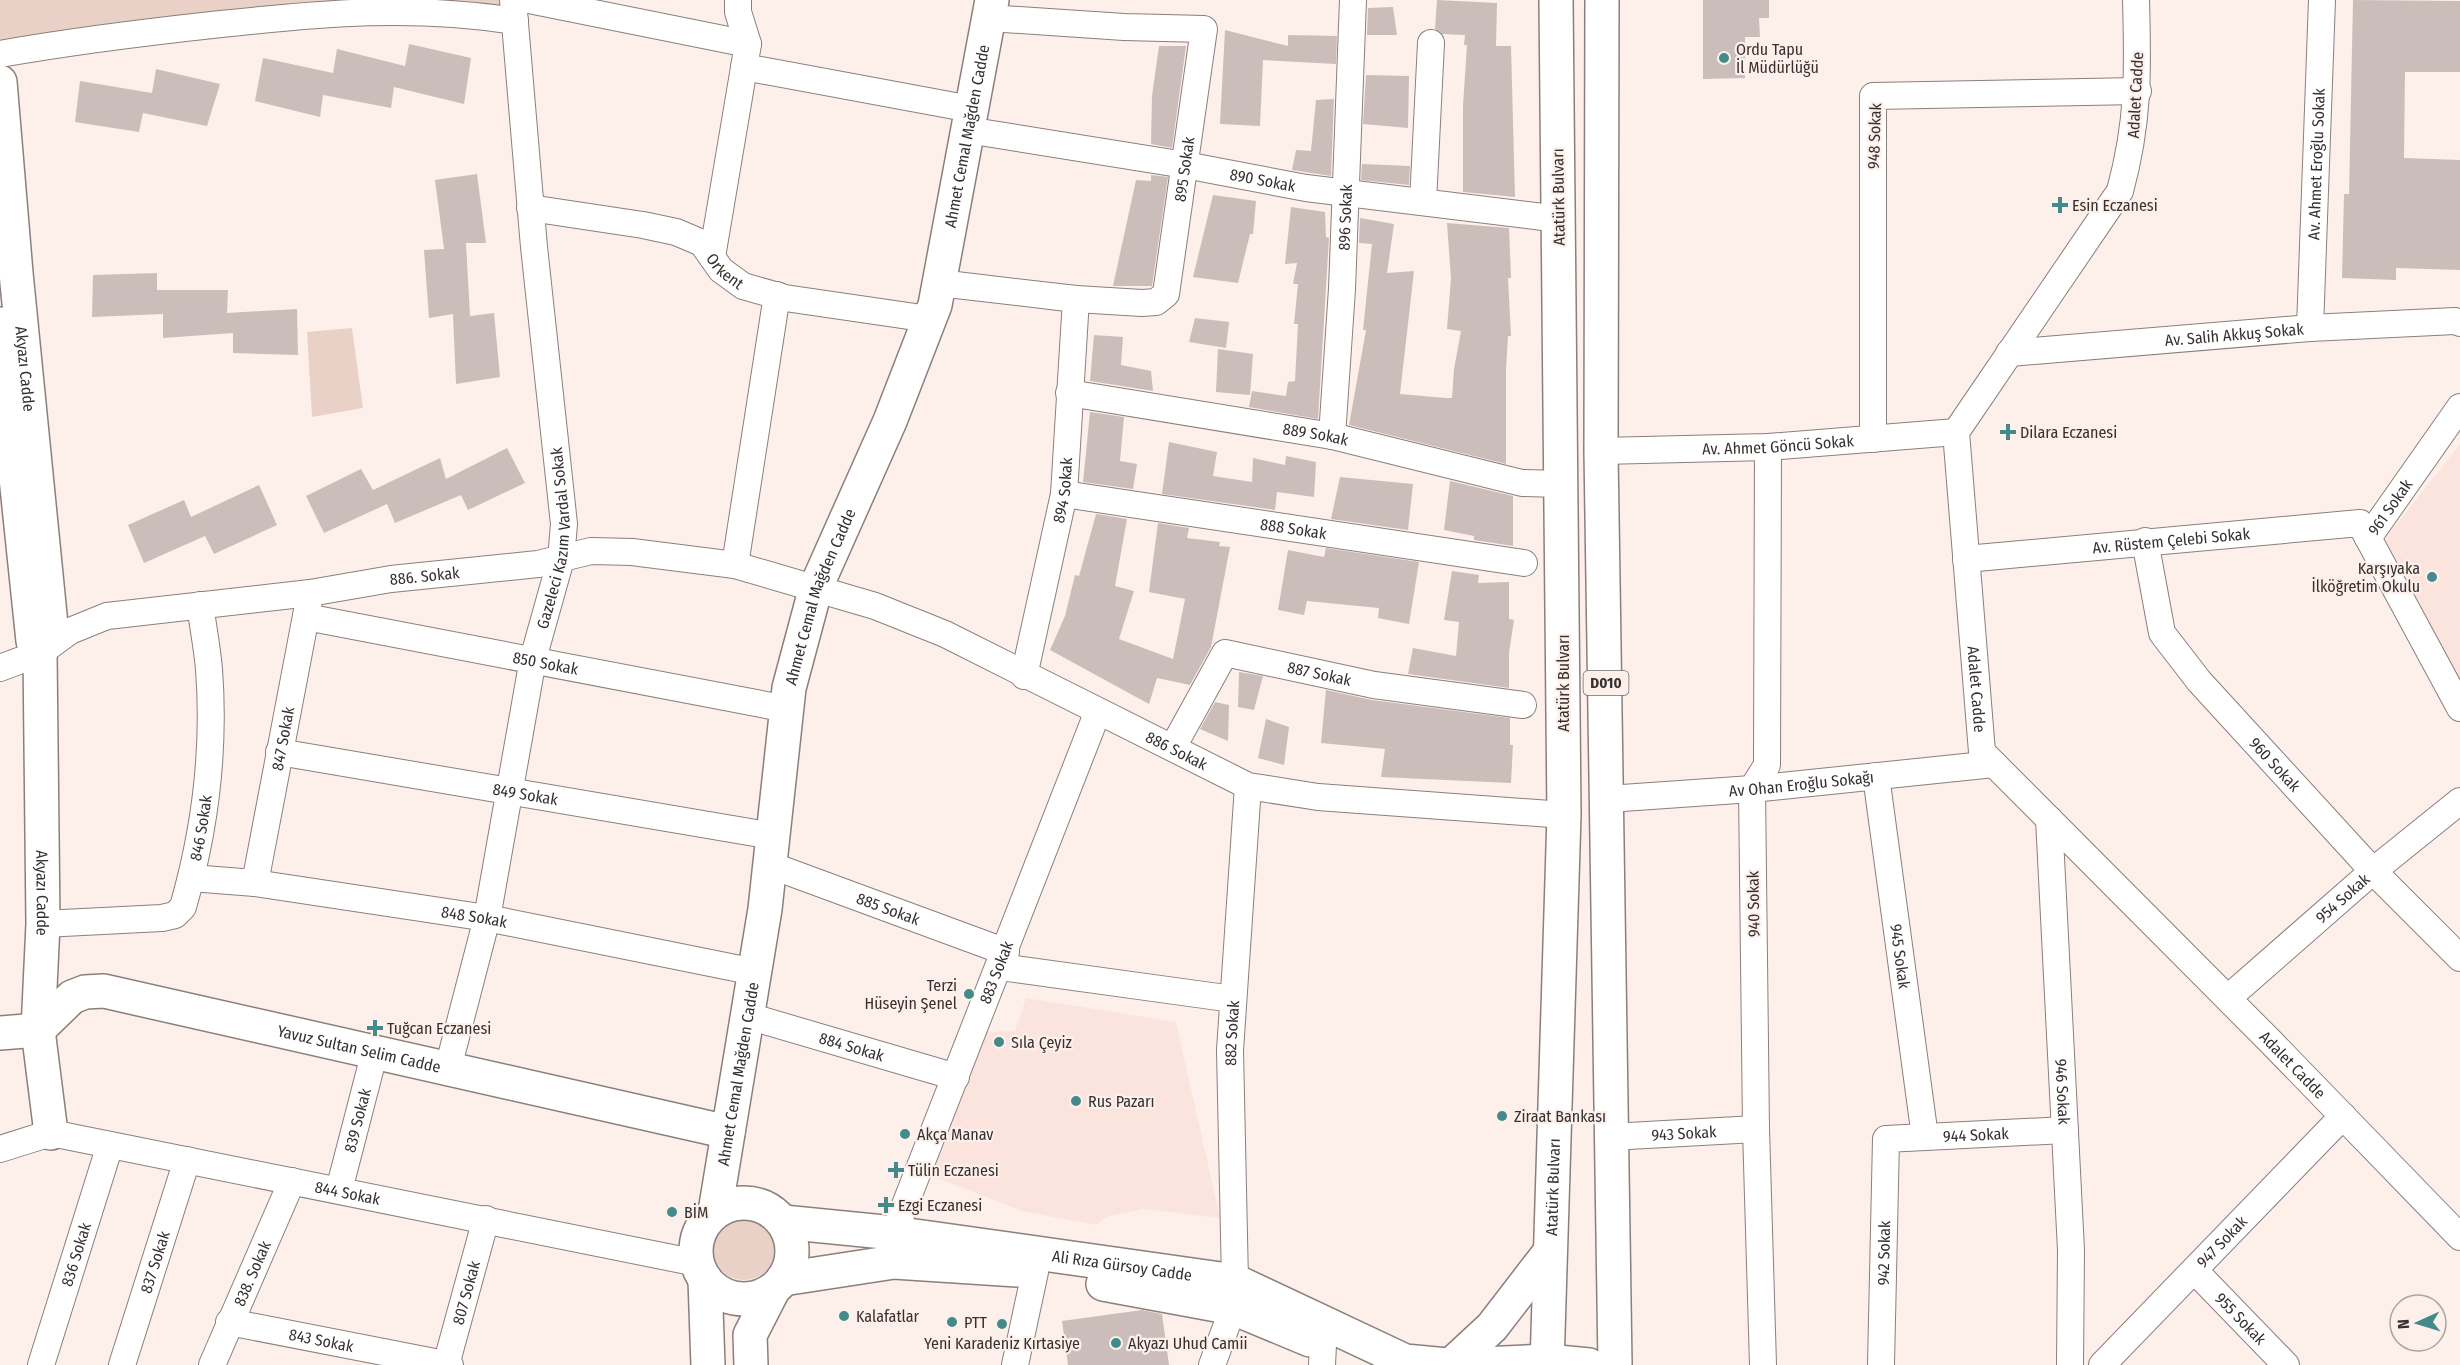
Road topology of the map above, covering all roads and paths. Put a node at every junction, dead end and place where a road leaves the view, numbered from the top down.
1 (529, 0) edge
2 (738, 0) edge
3 (1353, 0) edge
4 (1556, 0) edge
5 (1602, 0) edge
6 (2136, 0) edge
7 (2322, 0) edge
8 (991, 9) edge
9 (514, 11) edge
10 (1431, 43) dead end
11 (0, 54) edge
12 (746, 55) junction
13 (0, 82) edge
14 (2138, 91) junction
15 (969, 119) junction
16 (1185, 165) junction
17 (1344, 193) junction
18 (1423, 202) junction
19 (530, 208) junction
20 (1558, 219) junction
21 (712, 257) junction
22 (8, 275) edge
23 (939, 283) junction
24 (777, 295) junction
25 (1076, 299) junction
26 (929, 319) junction
27 (2460, 323) edge
28 (2310, 328) junction
29 (1, 341) edge
30 (2009, 353) junction
31 (1069, 393) junction
32 (2460, 407) edge
33 (1956, 432) junction
34 (1332, 436) junction
35 (1873, 439) junction
36 (1768, 447) junction
37 (1601, 451) junction
38 (1561, 484) junction
39 (1064, 494) junction
40 (2368, 538) junction
41 (2145, 541) junction
42 (561, 559) junction
43 (1966, 559) junction
44 (1524, 563) dead end
45 (735, 565) junction
46 (816, 587) junction
47 (200, 605) junction
48 (308, 605) junction
49 (40, 653) junction
50 (533, 659) junction
51 (0, 668) edge
52 (1024, 676) junction
53 (1523, 705) dead end
54 (2460, 708) edge
55 (787, 709) junction
56 (1098, 711) junction
57 (1173, 747) junction
58 (279, 752) junction
59 (1994, 764) junction
60 (1876, 776) junction
61 (1248, 786) junction
62 (1752, 789) junction
63 (508, 792) junction
64 (1608, 799) junction
65 (2460, 801) edge
66 (1564, 815) junction
67 (2049, 819) junction
68 (772, 850) junction
69 (2373, 871) junction
70 (191, 878) junction
71 (255, 883) junction
72 (487, 918) junction
73 (43, 924) junction
74 (2460, 958) edge
75 (1003, 960) junction
76 (755, 972) junction
77 (2228, 998) junction
78 (1233, 999) junction
79 (748, 1016) junction
80 (38, 1030) junction
81 (0, 1033) edge
82 (375, 1051) junction
83 (448, 1068) junction
84 (956, 1077) junction
85 (2343, 1116) junction
86 (1756, 1129) junction
87 (2065, 1130) junction
88 (728, 1132) junction
89 (51, 1133) junction
90 (1610, 1137) junction
91 (1924, 1137) junction
92 (1886, 1139) joint
93 (110, 1145) junction
94 (0, 1149) edge
95 (187, 1160) junction
96 (292, 1181) junction
97 (339, 1190) junction
98 (715, 1212) junction
99 (486, 1219) junction
100 (783, 1222) junction
101 (894, 1233) junction
102 (2460, 1237) edge
103 (1549, 1253) junction
104 (701, 1271) junction
105 (2195, 1271) junction
106 (1035, 1272) junction
107 (778, 1284) junction
108 (1234, 1294) junction
109 (229, 1322) junction
110 (1322, 1355) edge
111 (1547, 1363) edge
112 (41, 1365) edge
113 (122, 1365) edge
114 (212, 1365) edge
115 (448, 1365) edge
116 (708, 1365) edge
117 (751, 1365) edge
118 (1015, 1365) edge
119 (1212, 1365) edge
120 (1371, 1365) edge
121 (1449, 1365) edge
122 (1459, 1365) edge
123 (1589, 1365) edge
124 (1615, 1365) edge
125 (1763, 1365) edge
126 (1881, 1365) edge
127 (2070, 1365) edge
128 (2102, 1365) edge
129 (2286, 1365) edge

1 - 12 street
2 - 12 street
3 - 17 street, 896 Sokak
4 - 20 main road, Atatürk Bulvarı / D010
5 - 37 main road, D010
6 - 14 street, Adalet Cadde
7 - 28 street, Av. Ahmet Eroğlu Sokak
8 - 15 main road, Ahmet Cemal Mağden Cadde
8 - 16 street, 895 Sokak
9 - 11 street
9 - 19 street, Gazeleci Kazım Vardal Sokak
10 - 18 street
12 - 15 street
12 - 21 street
13 - 22 main road, Akyazı Cadde
14 - 30 street, Adalet Cadde
14 - 35 street, 948 Sokak
15 - 16 street, 890 Sokak
15 - 23 main road, Ahmet Cemal Mağden Cadde
16 - 17 street, 890 Sokak
16 - 25 street, 895 Sokak
17 - 18 street, 890 Sokak
17 - 34 street, 896 Sokak
18 - 20 street, 890 Sokak
19 - 21 street, Orkent
19 - 42 street, Gazeleci Kazım Vardal Sokak
20 - 38 main road, Atatürk Bulvarı / D010
21 - 24 street, Orkent
22 - 49 main road, Akyazı Cadde
23 - 25 street, 895 Sokak
23 - 26 main road, Ahmet Cemal Mağden Cadde
24 - 26 street, Orkent
24 - 45 street
25 - 31 street, 894 Sokak
26 - 46 main road, Ahmet Cemal Mağden Cadde
27 - 28 street, Av. Salih Akkuş Sokak
28 - 30 street, Av. Salih Akkuş Sokak
29 - 49 main road, Akyazı Cadde
30 - 33 street, Adalet Cadde
31 - 34 street, 889 Sokak
31 - 39 street, 894 Sokak
32 - 40 street, 961 Sokak
33 - 35 street, Av. Ahmet Göncü Sokak
33 - 43 street, Adalet Cadde
34 - 38 street, 889 Sokak
35 - 36 street, Av. Ahmet Göncü Sokak
36 - 37 street, Av. Ahmet Göncü Sokak
36 - 62 street
37 - 64 main road, D010
38 - 66 main road, Atatürk Bulvarı / D010
39 - 44 street, 888 Sokak
39 - 52 street, 894 Sokak
40 - 41 street, Av. Rüstem Çelebi Sokak
40 - 54 street, 961 Sokak
41 - 43 street, Av. Rüstem Çelebi Sokak
41 - 69 street, 960 Sokak
42 - 45 street, 886. Sokak
42 - 48 street, 886. Sokak
42 - 50 street, Gazeleci Kazım Vardal Sokak
43 - 59 street, Adalet Cadde
45 - 46 street, 886. Sokak
46 - 52 street, 886 Sokak
46 - 55 main road, Ahmet Cemal Mağden Cadde
47 - 48 street, 886. Sokak
47 - 49 street, 886. Sokak
47 - 70 street, 846 Sokak
48 - 50 street, 850 Sokak
48 - 58 street, 847 Sokak
49 - 51 street, 886. Sokak
49 - 73 main road, Akyazı Cadde
50 - 55 street, 850 Sokak
50 - 63 street, Gazeleci Kazım Vardal Sokak
52 - 56 street, 886 Sokak
53 - 57 street, 887 Sokak
55 - 68 main road, Ahmet Cemal Mağden Cadde
56 - 57 street, 886 Sokak
56 - 75 street, 883 Sokak
57 - 61 street, 886 Sokak
58 - 63 street, 849 Sokak
58 - 71 street, 847 Sokak
59 - 60 street, Av Ohan Eroğlu Sokağı
59 - 67 street, Adalet Cadde
60 - 62 street, Av Ohan Eroğlu Sokağı
60 - 91 street, 945 Sokak
61 - 66 street, 886 Sokak
61 - 78 street, 882 Sokak
62 - 64 street, Av Ohan Eroğlu Sokağı
62 - 86 street, 940 Sokak
63 - 68 street, 849 Sokak
63 - 72 street, Gazeleci Kazım Vardal Sokak
64 - 90 main road, D010
65 - 69 street, 954 Sokak
66 - 103 main road, Atatürk Bulvarı / D010
67 - 77 street, Adalet Cadde
67 - 87 street, 946 Sokak
68 - 75 street, 885 Sokak
68 - 76 main road, Ahmet Cemal Mağden Cadde
69 - 74 street, 960 Sokak
69 - 77 street, 954 Sokak
70 - 71 street, 848 Sokak
70 - 73 street, 846 Sokak
71 - 72 street, 848 Sokak
72 - 76 street, 848 Sokak
72 - 83 street, Gazeleci Kazım Vardal Sokak
73 - 80 main road, Akyazı Cadde
75 - 78 street, 885 Sokak
75 - 84 street, 883 Sokak
76 - 79 main road, Ahmet Cemal Mağden Cadde
77 - 85 street, Adalet Cadde
78 - 108 street, 882 Sokak
79 - 84 street, 884 Sokak
79 - 88 main road, Ahmet Cemal Mağden Cadde
80 - 81 main road
80 - 82 main road, Yavuz Sultan Selim Cadde
80 - 89 main road, Akyazı Cadde
82 - 83 main road, Yavuz Sultan Selim Cadde
82 - 97 street, 839 Sokak
83 - 88 main road, Yavuz Sultan Selim Cadde
84 - 101 street, 883 Sokak
85 - 102 street, Adalet Cadde
85 - 105 street, 947 Sokak
86 - 90 street, 943 Sokak
86 - 125 street, 940 Sokak
87 - 91 street, 944 Sokak
87 - 127 street, 946 Sokak
88 - 98 main road, Ahmet Cemal Mağden Cadde
89 - 93 street, 844 Sokak
89 - 94 street, 844 Sokak
90 - 124 main road, D010
91 - 92 street, 944 Sokak
92 - 126 street, 942 Sokak
93 - 95 street, 844 Sokak
93 - 112 street, 836 Sokak
95 - 96 street, 844 Sokak
95 - 113 street, 837 Sokak
96 - 97 street, 844 Sokak
96 - 109 street, 838. Sokak
97 - 99 street, 844 Sokak
98 - 100 main road
98 - 104 main road
99 - 104 street, 844 Sokak
99 - 115 street, 807 Sokak
100 - 101 main road, Ali Rıza Gürsoy Cadde
100 - 107 main road
101 - 108 main road, Ali Rıza Gürsoy Cadde
103 - 111 main road, Atatürk Bulvarı / D010
103 - 121 main road
104 - 107 main road
104 - 116 main road
105 - 128 street, 947 Sokak
105 - 129 street, 955 Sokak
106 - 107 main road, Ali Rıza Gürsoy Cadde
106 - 108 main road, Ali Rıza Gürsoy Cadde
106 - 118 street
107 - 117 main road
108 - 110 main road, Ali Rıza Gürsoy Cadde
108 - 119 street
108 - 121 main road, Ali Rıza Gürsoy Cadde
109 - 114 street, 838. Sokak
109 - 115 street, 843 Sokak
110 - 120 main road, Ali Rıza Gürsoy Cadde
111 - 122 main road
111 - 123 main road

